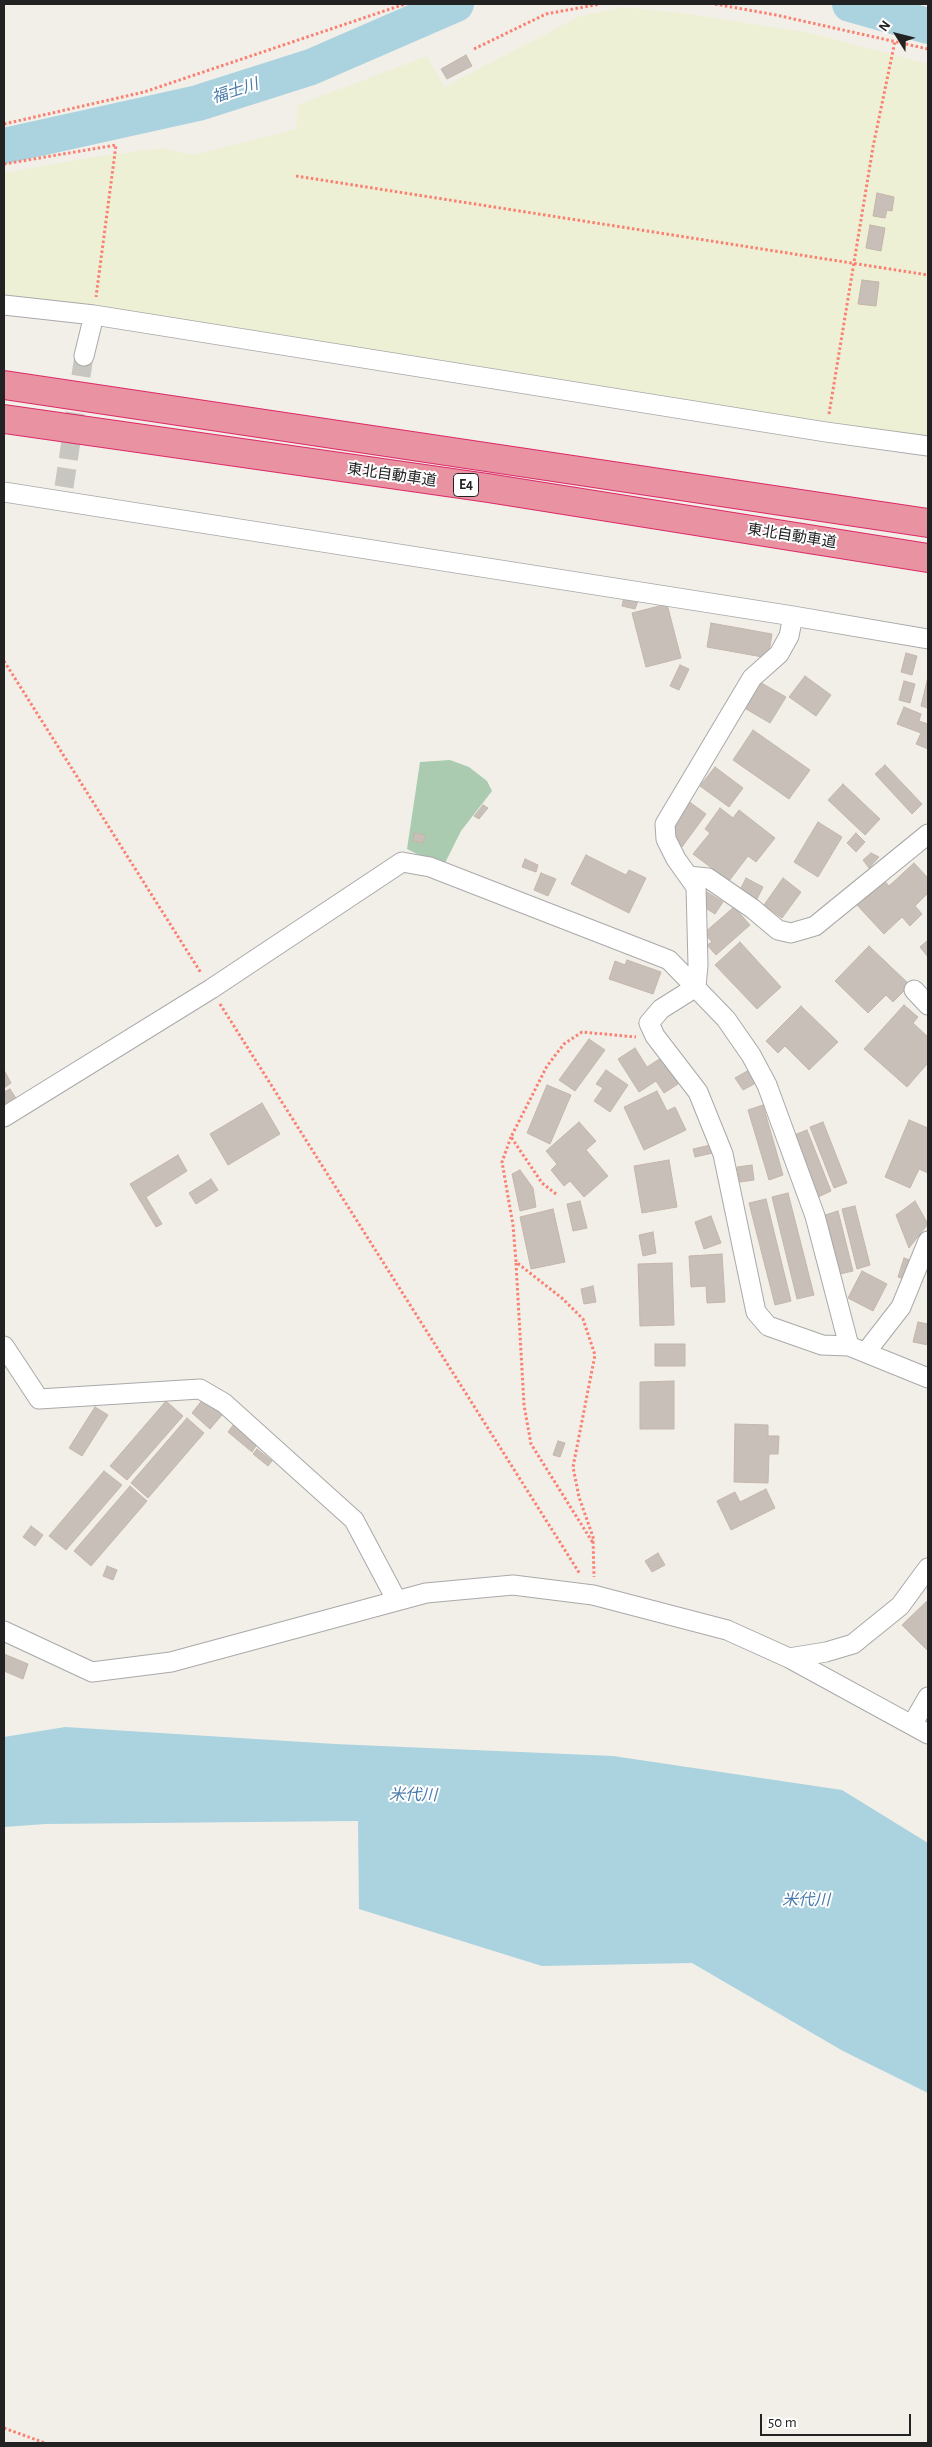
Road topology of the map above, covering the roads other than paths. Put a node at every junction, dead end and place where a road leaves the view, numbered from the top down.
1 (4, 305) edge
2 (94, 316) junction
3 (84, 356) tunnel mouth
4 (4, 385) edge
5 (4, 419) edge
6 (928, 446) edge
7 (4, 492) edge
8 (928, 523) edge
9 (928, 558) edge
10 (793, 616) junction
11 (928, 639) edge
12 (928, 834) edge
13 (688, 876) junction
14 (696, 987) junction
15 (914, 990) dead end
16 (928, 1005) edge
17 (4, 1117) edge
18 (928, 1241) edge
19 (4, 1346) edge
20 (857, 1349) junction
21 (928, 1378) edge
22 (928, 1568) edge
23 (397, 1601) junction
24 (4, 1631) edge
25 (789, 1658) junction
26 (928, 1698) edge
27 (920, 1730) edge

1 - 2 street
2 - 3 street
2 - 6 street
4 - 8 highway, 東北自動車道 / E4
5 - 9 highway, 東北自動車道 / E4
7 - 10 street
10 - 11 street
10 - 13 street
12 - 13 street
13 - 14 street
14 - 17 street
14 - 20 street
14 - 20 street
15 - 16 street
18 - 20 street
19 - 23 street
20 - 21 street
22 - 25 street
23 - 24 street
23 - 25 street
25 - 27 street
26 - 27 street

